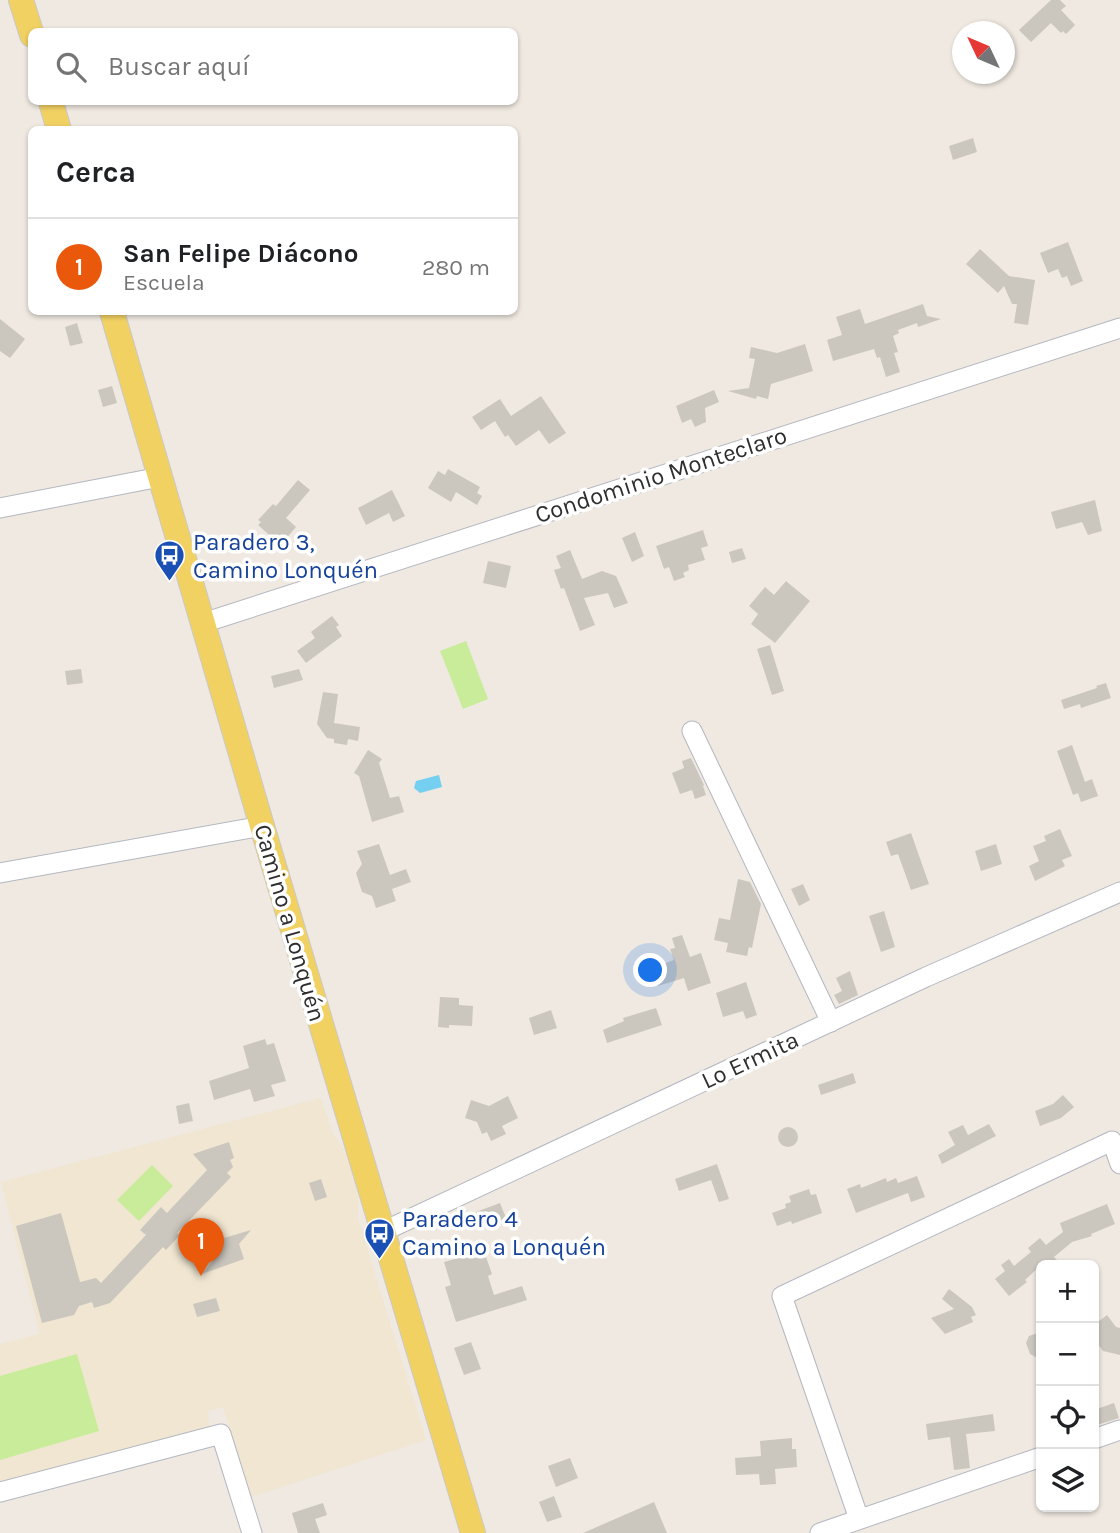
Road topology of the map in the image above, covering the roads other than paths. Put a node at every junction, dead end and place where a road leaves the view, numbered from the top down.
1 (21, 0) edge
2 (30, 28) edge
3 (52, 105) edge
4 (58, 126) edge
5 (113, 315) edge
6 (1120, 328) edge
7 (160, 477) junction
8 (0, 508) edge
9 (203, 623) junction
10 (692, 730) dead end
11 (262, 826) junction
12 (0, 873) edge
13 (1120, 892) edge
14 (831, 1022) junction
15 (1120, 1164) edge
16 (382, 1232) junction
17 (1120, 1430) edge
18 (1099, 1437) edge
19 (1036, 1459) edge
20 (0, 1492) edge
21 (859, 1519) junction
22 (252, 1533) edge
23 (473, 1533) edge
24 (820, 1533) edge

1 - 2 main road
3 - 4 main road
5 - 7 main road, Camino a Lonquén
6 - 9 street, Condominio Monteclaro
7 - 8 street
7 - 9 main road, Camino a Lonquén
9 - 11 main road, Camino a Lonquén
10 - 14 street
11 - 12 street
11 - 16 main road, Camino a Lonquén
13 - 14 street, Lo Ermita
14 - 16 street, Lo Ermita
15 - 21 street
16 - 23 main road, Camino a Lonquén
17 - 18 street
19 - 21 street
20 - 22 street
21 - 24 street

